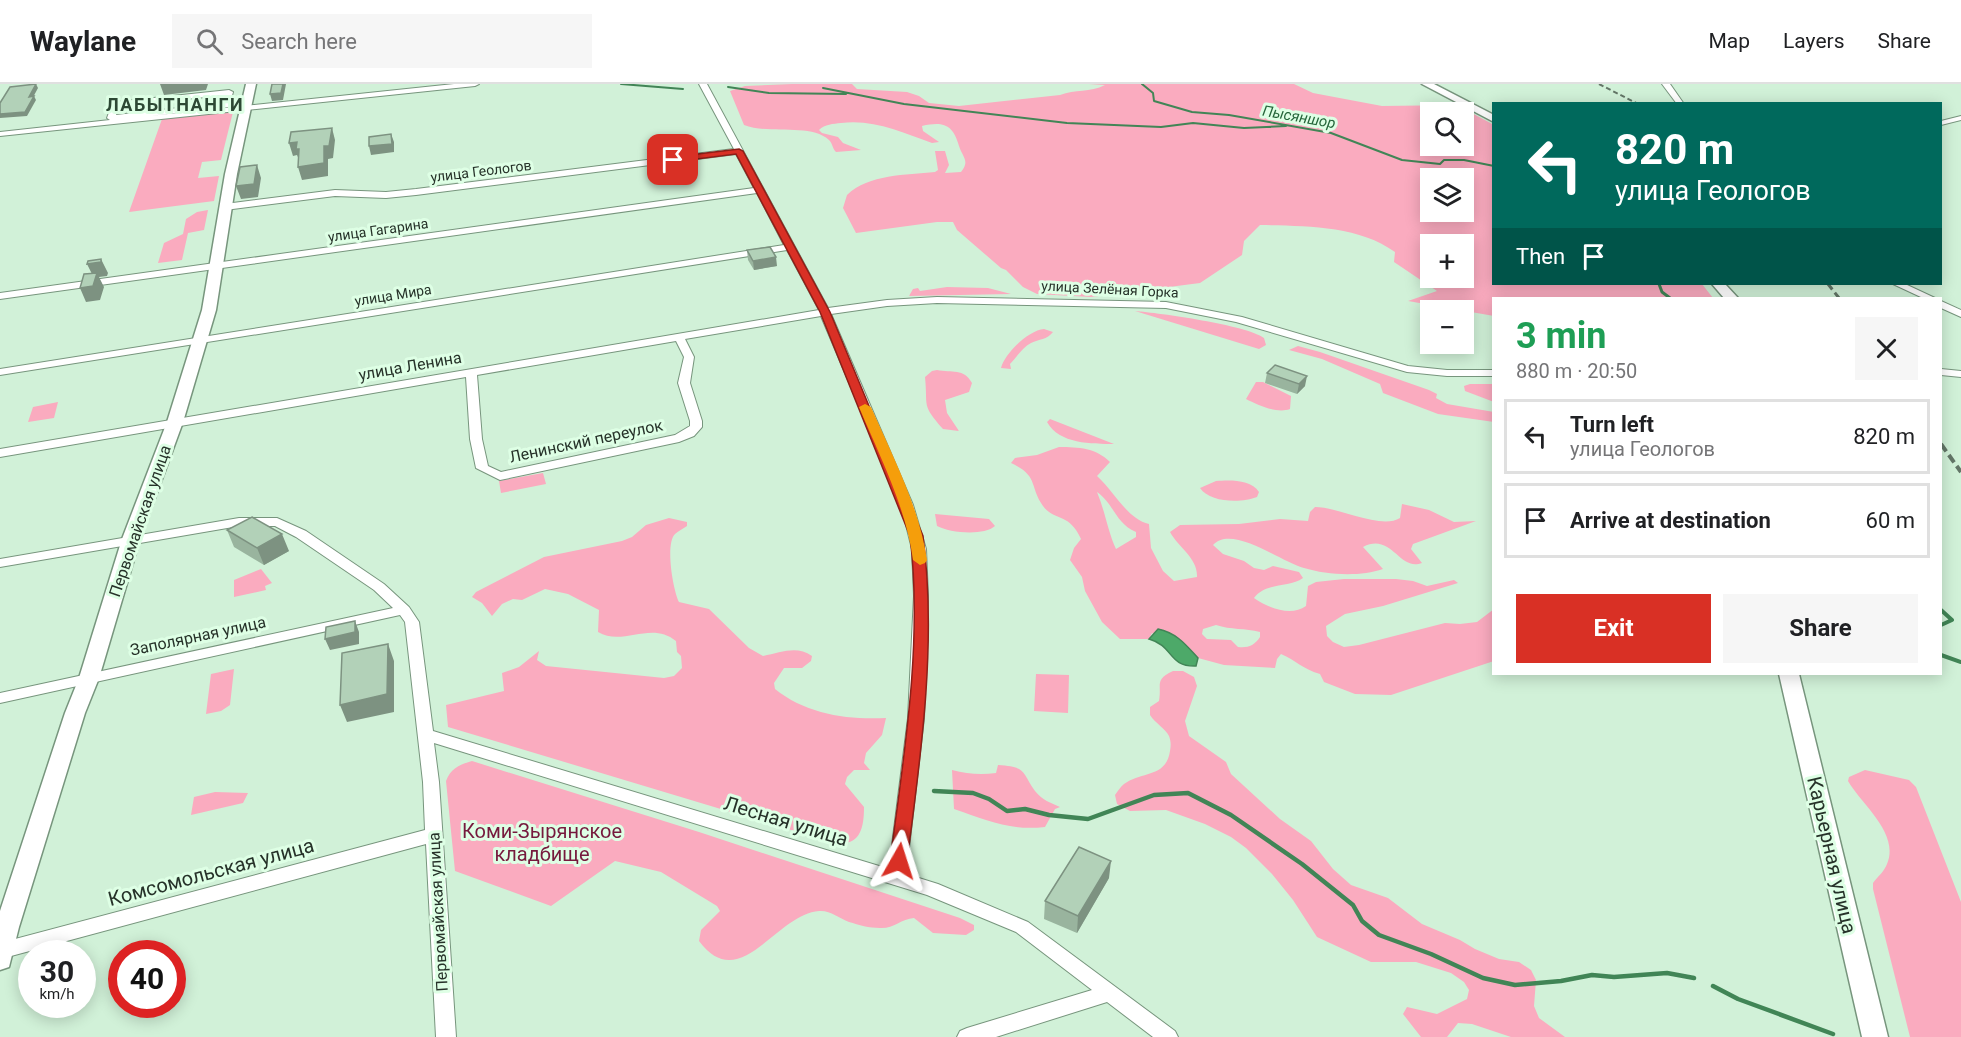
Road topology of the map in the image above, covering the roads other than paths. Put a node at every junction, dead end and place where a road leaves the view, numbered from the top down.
1 (251, 84) edge
2 (475, 84) edge
3 (703, 84) edge
4 (1427, 84) edge
5 (1666, 84) edge
6 (1680, 102) edge
7 (244, 109) junction
8 (111, 118) joint
9 (1492, 118) edge
10 (1961, 118) edge
11 (1942, 123) edge
12 (0, 134) edge
13 (739, 151) junction
14 (761, 190) junction
15 (225, 207) junction
16 (790, 247) junction
17 (217, 267) junction
18 (1719, 285) edge
19 (1900, 285) edge
20 (0, 296) edge
21 (1730, 297) edge
22 (1928, 297) edge
23 (1942, 304) edge
24 (825, 312) junction
25 (1961, 314) edge
26 (680, 337) junction
27 (199, 341) junction
28 (0, 372) edge
29 (1942, 372) edge
30 (471, 373) junction
31 (1492, 373) edge
32 (1961, 374) edge
33 (174, 422) junction
34 (0, 453) edge
35 (131, 539) junction
36 (0, 563) edge
37 (404, 610) junction
38 (1789, 675) edge
39 (89, 678) junction
40 (0, 698) edge
41 (427, 735) junction
42 (433, 835) junction
43 (897, 878) junction
44 (1, 954) edge
45 (1111, 993) junction
46 (446, 1037) edge
47 (967, 1037) edge
48 (1168, 1037) edge
49 (1875, 1037) edge

1 - 7 main road, Первомайская улица
2 - 7 street
3 - 13 street
4 - 9 main road
5 - 6 street
7 - 12 street
7 - 15 main road, Первомайская улица
8 - 8 street
10 - 11 street
13 - 14 street
13 - 15 street, улица Геологов
14 - 16 street
14 - 17 street, улица Гагарина
15 - 17 main road, Первомайская улица
16 - 24 street
16 - 27 street, улица Мира
17 - 20 street, улица Гагарина
17 - 27 main road, Первомайская улица
18 - 21 main road
19 - 22 street
23 - 25 street
24 - 26 street, улица Ленина
24 - 31 street, улица Зелёная Горка
24 - 43 street
26 - 30 street, улица Ленина
26 - 30 street, Ленинский переулок
27 - 28 street, улица Мира
27 - 33 main road, Первомайская улица
29 - 32 street
30 - 33 street, улица Ленина
33 - 34 street, улица Ленина
33 - 35 main road, Первомайская улица
35 - 36 street, Первомайская улица
35 - 37 street, Первомайская улица
35 - 39 main road, Первомайская улица
37 - 39 street, Заполярная улица
37 - 41 street, Первомайская улица
38 - 49 main road, Карьерная улица
39 - 40 street, Заполярная улица
39 - 44 main road, Первомайская улица
41 - 42 street, Первомайская улица
41 - 43 street, Лесная улица
42 - 44 street, Комсомольская улица
42 - 46 street, Первомайская улица
43 - 45 street, Лесная улица
45 - 47 street
45 - 48 street, Лесная улица

